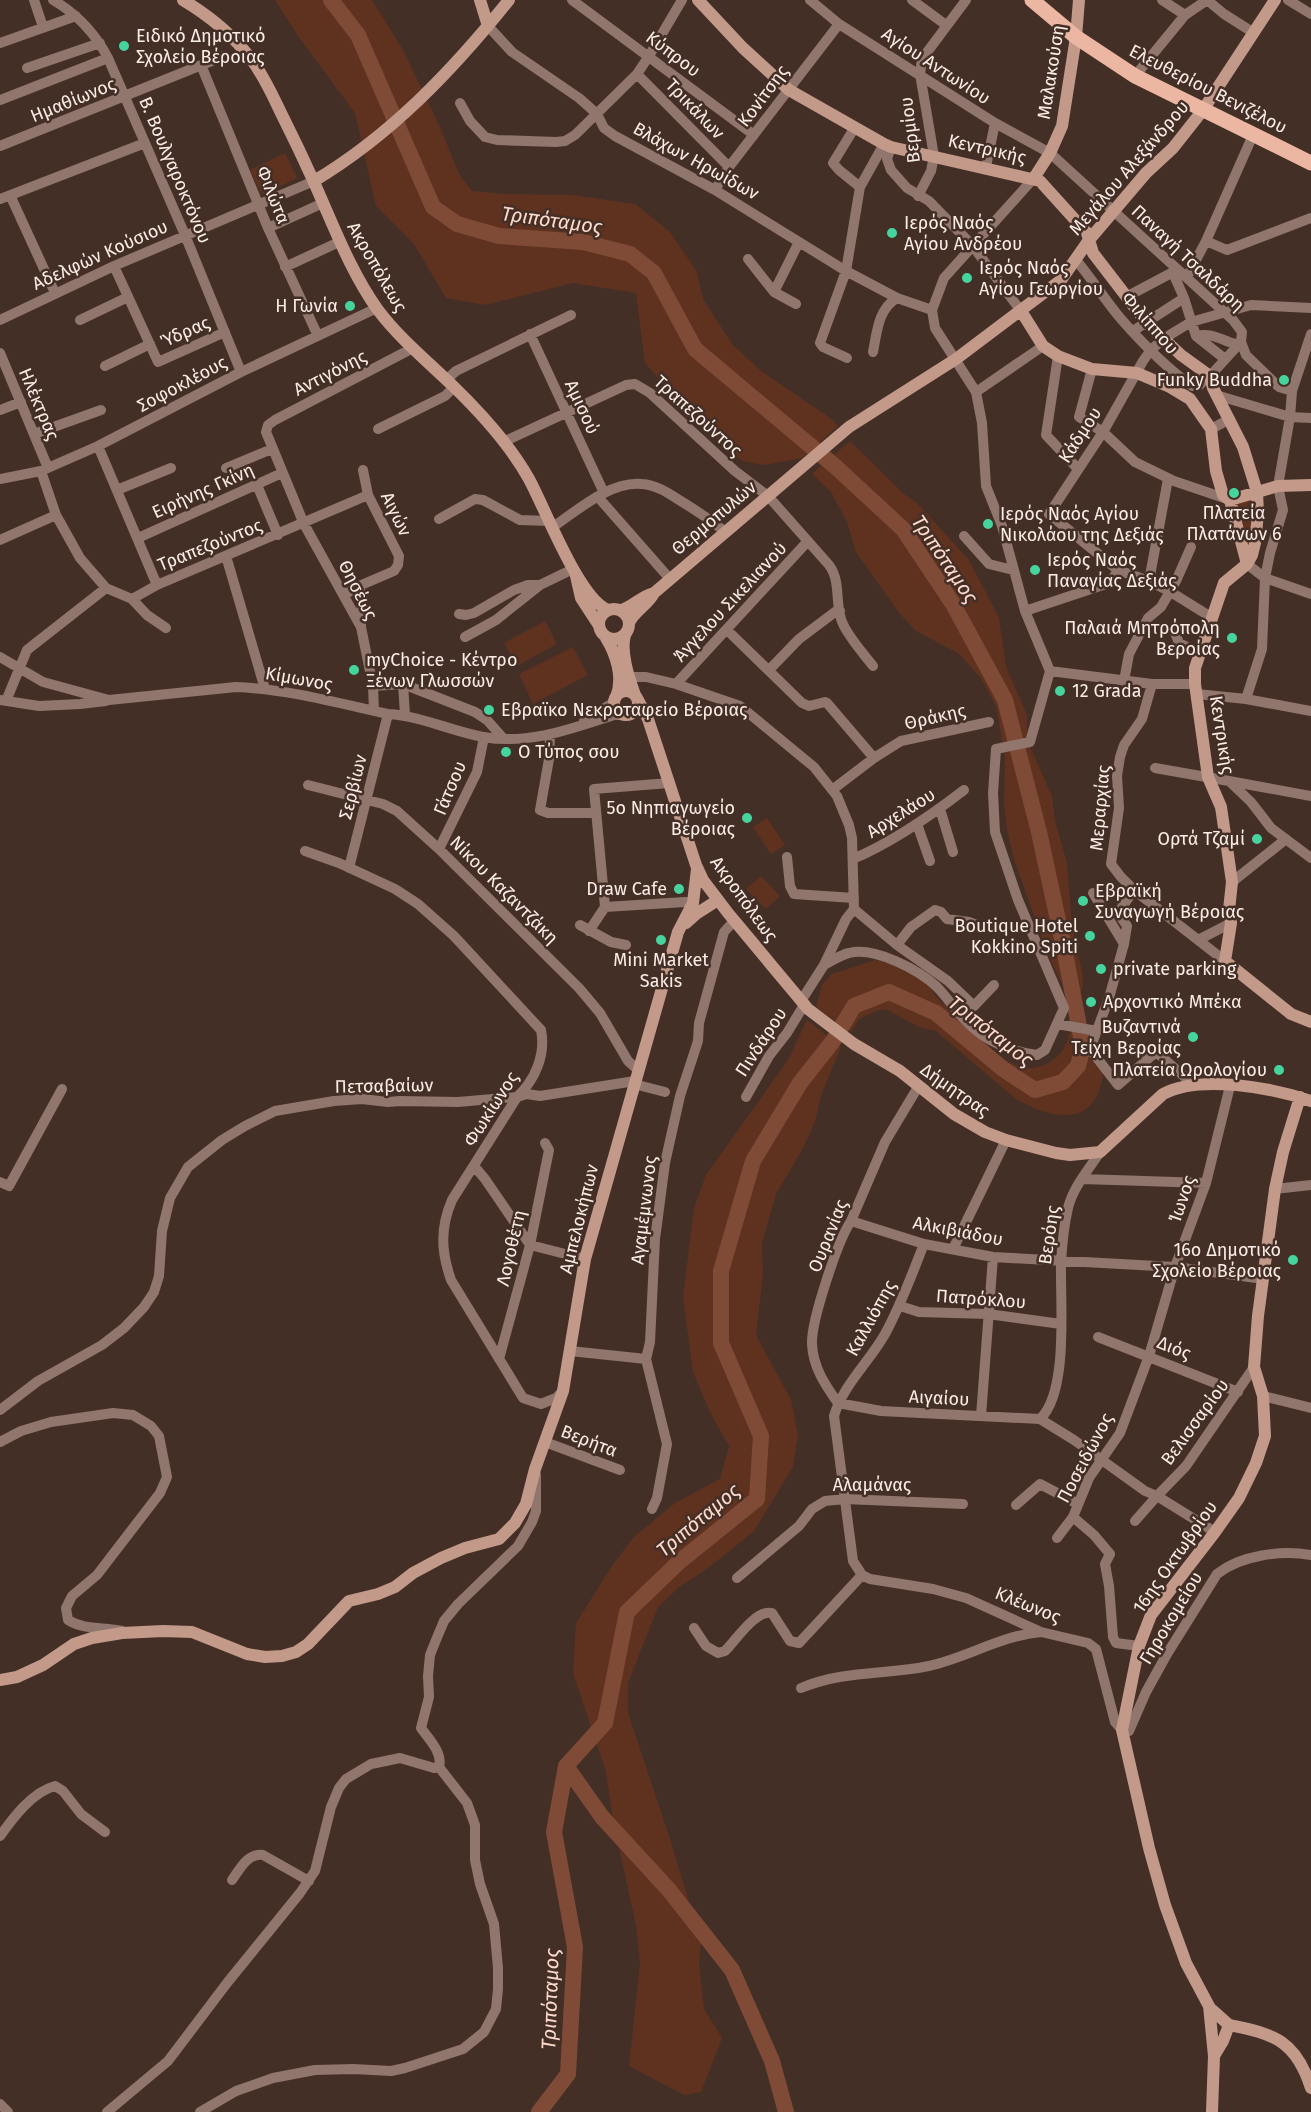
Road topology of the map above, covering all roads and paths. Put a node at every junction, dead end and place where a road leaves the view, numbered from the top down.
1 (34, 0) edge
2 (53, 0) edge
3 (183, 0) edge
4 (480, 0) edge
5 (509, 0) edge
6 (572, 0) edge
7 (682, 0) edge
8 (698, 0) edge
9 (810, 0) edge
10 (912, 0) edge
11 (966, 0) edge
12 (1032, 0) edge
13 (1078, 0) edge
14 (1162, 0) edge
15 (1207, 0) edge
16 (1275, 0) edge
17 (1288, 0) edge
18 (1311, 14) edge
19 (1185, 15) junction
20 (76, 16) junction
21 (839, 24) junction
22 (946, 25) junction
23 (488, 26) junction
24 (43, 27) junction
25 (1254, 33) junction
26 (1076, 37) junction
27 (0, 43) edge
28 (100, 43) junction
29 (224, 56) dead end
30 (649, 56) junction
31 (108, 58) junction
32 (201, 65) junction
33 (27, 68) dead end
34 (637, 74) junction
35 (920, 74) junction
36 (1135, 76) junction
37 (789, 90) junction
38 (125, 97) junction
39 (0, 100) edge
40 (460, 103) dead end
41 (1203, 110) junction
42 (597, 114) junction
43 (995, 123) junction
44 (855, 127) junction
45 (754, 135) junction
46 (1253, 135) junction
47 (145, 143) junction
48 (0, 146) edge
49 (888, 146) junction
50 (1050, 153) junction
51 (934, 156) junction
52 (1311, 163) edge
53 (729, 167) junction
54 (986, 167) junction
55 (1034, 178) junction
56 (314, 181) junction
57 (860, 187) junction
58 (715, 190) junction
59 (918, 196) junction
60 (5, 197) edge
61 (323, 202) junction
62 (259, 203) junction
63 (1113, 212) junction
64 (1311, 218) edge
65 (268, 228) junction
66 (185, 235) junction
67 (1089, 240) junction
68 (1206, 241) junction
69 (339, 242) junction
70 (799, 242) junction
71 (972, 245) junction
72 (748, 259) dead end
73 (1076, 260) junction
74 (114, 267) junction
75 (285, 267) junction
76 (846, 271) junction
77 (1179, 274) junction
78 (774, 292) junction
79 (55, 293) junction
80 (128, 297) junction
81 (897, 298) junction
82 (1127, 298) junction
83 (1184, 298) junction
84 (1107, 299) junction
85 (796, 304) dead end
86 (377, 308) junction
87 (1311, 308) edge
88 (932, 310) junction
89 (1021, 311) junction
90 (1224, 312) junction
91 (571, 315) dead end
92 (1121, 318) junction
93 (0, 320) edge
94 (80, 320) dead end
95 (1146, 322) junction
96 (1191, 322) junction
97 (1133, 331) junction
98 (225, 332) junction
99 (530, 334) junction
100 (1311, 334) edge
101 (318, 336) junction
102 (1196, 336) junction
103 (1162, 339) junction
104 (1241, 342) junction
105 (150, 344) junction
106 (1043, 346) junction
107 (413, 348) junction
108 (1150, 351) junction
109 (873, 352) dead end
110 (0, 353) edge
111 (1058, 356) junction
112 (846, 358) dead end
113 (956, 359) junction
114 (1225, 359) junction
115 (105, 366) dead end
116 (1092, 369) junction
117 (241, 372) junction
118 (1137, 373) junction
119 (1209, 376) junction
120 (450, 383) junction
121 (1292, 391) junction
122 (976, 392) junction
123 (1216, 394) junction
124 (21, 402) junction
125 (0, 410) edge
126 (101, 410) dead end
127 (567, 413) junction
128 (1290, 417) junction
129 (1311, 418) edge
130 (1230, 419) junction
131 (378, 429) dead end
132 (1212, 429) junction
133 (1103, 432) junction
134 (34, 434) junction
135 (503, 442) junction
136 (98, 446) junction
137 (272, 449) junction
138 (171, 468) dead end
139 (226, 468) dead end
140 (44, 469) junction
141 (1078, 469) junction
142 (363, 470) dead end
143 (282, 473) junction
144 (1168, 478) junction
145 (0, 479) edge
146 (256, 485) junction
147 (1311, 485) edge
148 (1278, 486) junction
149 (117, 490) junction
150 (1257, 492) junction
151 (368, 495) junction
152 (601, 495) junction
153 (768, 496) junction
154 (1230, 500) junction
155 (56, 515) junction
156 (439, 519) dead end
157 (304, 524) junction
158 (551, 524) junction
159 (725, 532) junction
160 (278, 535) junction
161 (964, 536) dead end
162 (138, 538) junction
163 (0, 540) edge
164 (808, 541) junction
165 (1191, 547) dead end
166 (226, 556) junction
167 (1247, 564) junction
168 (1013, 570) junction
169 (1118, 570) junction
170 (574, 572) junction
171 (1265, 578) junction
172 (670, 579) junction
173 (1149, 581) junction
174 (157, 585) junction
175 (359, 585) junction
176 (540, 585) junction
177 (106, 588) junction
178 (1169, 591) junction
179 (654, 593) junction
180 (1311, 594) edge
181 (344, 595) junction
182 (132, 599) junction
183 (608, 610) junction
184 (621, 610) junction
185 (840, 611) junction
186 (1025, 611) junction
187 (459, 614) dead end
188 (1211, 617) junction
189 (598, 624) junction
190 (361, 627) junction
191 (166, 628) dead end
192 (627, 629) junction
193 (727, 630) junction
194 (1174, 630) dead end
195 (465, 637) dead end
196 (606, 638) junction
197 (1199, 653) junction
198 (0, 657) edge
199 (873, 666) dead end
200 (19, 669) junction
201 (769, 670) junction
202 (1050, 671) junction
203 (630, 677) junction
204 (1124, 681) junction
205 (403, 684) junction
206 (676, 684) junction
207 (1152, 684) junction
208 (373, 686) junction
209 (265, 689) junction
210 (1196, 689) junction
211 (636, 696) junction
212 (615, 698) junction
213 (1246, 699) junction
214 (3, 700) edge
215 (109, 700) junction
216 (374, 711) junction
217 (1311, 711) edge
218 (388, 714) junction
219 (405, 715) junction
220 (626, 715) junction
221 (989, 722) dead end
222 (574, 727) junction
223 (650, 731) junction
224 (550, 736) junction
225 (484, 737) junction
226 (503, 738) junction
227 (874, 758) junction
228 (1155, 768) dead end
229 (1208, 777) junction
230 (1229, 781) junction
231 (669, 783) junction
232 (309, 785) dead end
233 (832, 790) junction
234 (964, 790) dead end
235 (1311, 796) edge
236 (368, 800) junction
237 (940, 808) junction
238 (596, 813) junction
239 (917, 824) junction
240 (1286, 839) junction
241 (439, 849) junction
242 (305, 851) dead end
243 (953, 852) dead end
244 (787, 857) dead end
245 (1311, 858) edge
246 (853, 859) junction
247 (930, 861) dead end
248 (349, 868) junction
249 (697, 869) junction
250 (1232, 882) junction
251 (1134, 890) junction
252 (1093, 893) dead end
253 (712, 899) junction
254 (693, 903) junction
255 (854, 903) junction
256 (606, 907) junction
257 (731, 917) junction
258 (1231, 923) junction
259 (984, 928) dead end
260 (679, 930) junction
261 (1200, 939) junction
262 (1124, 944) junction
263 (626, 945) dead end
264 (897, 945) junction
265 (1225, 961) junction
266 (824, 965) junction
267 (994, 985) dead end
268 (804, 1005) junction
269 (1311, 1022) edge
270 (1057, 1024) junction
271 (1097, 1031) junction
272 (636, 1078) junction
273 (1193, 1084) junction
274 (1236, 1086) junction
275 (918, 1087) junction
276 (62, 1089) dead end
277 (665, 1092) dead end
278 (517, 1097) junction
279 (746, 1097) dead end
280 (1303, 1101) edge
281 (1311, 1108) edge
282 (1006, 1140) junction
283 (544, 1143) dead end
284 (1101, 1152) junction
285 (474, 1166) junction
286 (1082, 1179) junction
287 (0, 1182) edge
288 (1206, 1183) junction
289 (1311, 1185) edge
290 (1275, 1189) junction
291 (851, 1221) junction
292 (924, 1244) junction
293 (530, 1245) junction
294 (953, 1250) junction
295 (993, 1257) junction
296 (585, 1259) junction
297 (1061, 1260) junction
298 (1175, 1267) junction
299 (1264, 1279) junction
300 (900, 1306) junction
301 (988, 1314) junction
302 (1061, 1324) junction
303 (1098, 1337) dead end
304 (570, 1351) junction
305 (1149, 1356) junction
306 (499, 1359) junction
307 (646, 1359) junction
308 (1254, 1367) junction
309 (563, 1391) junction
310 (1238, 1392) junction
311 (1263, 1396) junction
312 (838, 1403) junction
313 (1311, 1408) edge
314 (0, 1410) edge
315 (981, 1416) junction
316 (1040, 1419) junction
317 (0, 1442) edge
318 (545, 1442) junction
319 (1101, 1461) junction
320 (535, 1469) junction
321 (620, 1470) dead end
322 (1157, 1496) junction
323 (846, 1499) junction
324 (963, 1504) dead end
325 (1078, 1504) junction
326 (1016, 1505) dead end
327 (652, 1509) dead end
328 (1073, 1517) junction
329 (1135, 1521) dead end
330 (1215, 1532) junction
331 (1058, 1538) dead end
332 (1311, 1555) edge
333 (862, 1575) junction
334 (737, 1578) dead end
335 (694, 1628) dead end
336 (130, 1632) junction
337 (1041, 1632) junction
338 (1139, 1646) junction
339 (0, 1680) edge
340 (801, 1688) dead end
341 (1122, 1730) junction
342 (439, 1767) junction
343 (105, 1832) dead end
344 (0, 1836) edge
345 (232, 1880) dead end
346 (309, 1881) junction
347 (1209, 2006) junction
348 (1229, 2025) junction
349 (1214, 2056) junction
350 (1311, 2088) edge
351 (0, 2104) edge
352 (8, 2112) edge
353 (107, 2112) edge
354 (200, 2112) edge
355 (1212, 2112) edge

1 - 24 street
2 - 20 street, Β. Βουλγαροκτόνου
3 - 56 street, Ακροπόλεως
4 - 23 street, Βλάχων Ηρωίδων
5 - 23 street
6 - 30 street, Κύπρου
7 - 30 street
8 - 37 street, Κεντρικής
9 - 21 street, Αγίου Αντωνίου
10 - 22 street
11 - 22 street, Βερμίου
12 - 26 main road, Ελευθερίου Βενιζέλου
13 - 26 street, Μαλακούση
14 - 19 street
15 - 19 street
15 - 25 street
16 - 25 street, Μεγάλου Αλεξάνδρου
17 - 18 street
19 - 36 street
20 - 24 street
20 - 28 street, Β. Βουλγαροκτόνου
21 - 35 street, Αγίου Αντωνίου
21 - 37 street, Κονίτσης
22 - 35 street, Βερμίου
23 - 42 street, Βλάχων Ηρωίδων
23 - 56 street
24 - 27 street
25 - 41 street, Μεγάλου Αλεξάνδρου
26 - 36 main road, Ελευθερίου Βενιζέλου
26 - 50 street, Μαλακούση
28 - 31 street, Β. Βουλγαροκτόνου
28 - 33 street
29 - 32 street, Ημαθίωνος
30 - 34 street
30 - 45 street, Κύπρου
31 - 38 street, Β. Βουλγαροκτόνου
31 - 39 street
32 - 38 street, Ημαθίωνος
32 - 62 street, Φιλώτα
34 - 42 street
34 - 53 street, Τρικάλων
35 - 43 street, Αγίου Αντωνίου
35 - 51 street, Βερμίου
36 - 41 main road, Ελευθερίου Βενιζέλου
37 - 44 street, Κεντρικής
37 - 45 street, Κονίτσης
38 - 47 street, Β. Βουλγαροκτόνου
38 - 48 street, Ημαθίωνος
40 - 42 street
41 - 46 main road, Ελευθερίου Βενιζέλου
41 - 63 street, Μεγάλου Αλεξάνδρου
42 - 58 street, Βλάχων Ηρωίδων
43 - 50 street, Αγίου Αντωνίου
43 - 54 street
44 - 49 street, Κεντρικής
44 - 57 street
45 - 53 street, Κονίτσης
46 - 52 main road, Ελευθερίου Βενιζέλου
46 - 68 street
47 - 60 street
47 - 66 street, Β. Βουλγαροκτόνου
49 - 51 street, Κεντρικής
49 - 57 street
49 - 59 street
50 - 55 street, Μαλακούση
50 - 63 street, Παναγή Τσαλδάρη
51 - 54 street, Κεντρικής
51 - 59 street, Βερμίου
53 - 58 street, Κονίτσης
54 - 55 street, Κεντρικής
55 - 67 street, Κεντρικής
55 - 71 street
56 - 61 street, Ακροπόλεως
56 - 62 street, Αδελφών Κούσιου
57 - 76 street
58 - 70 street, Βλάχων Ηρωίδων
59 - 71 street
60 - 79 street
61 - 65 street
61 - 69 street, Ακροπόλεως
62 - 65 street, Φιλώτα
62 - 66 street, Αδελφών Κούσιου
63 - 67 street, Μεγάλου Αλεξάνδρου
63 - 77 street, Παναγή Τσαλδάρη
64 - 68 street
65 - 75 street, Φιλώτα
66 - 74 street, Αδελφών Κούσιου
66 - 98 street, Β. Βουλγαροκτόνου
67 - 73 street, Μεγάλου Αλεξάνδρου
67 - 82 street, Κεντρικής
68 - 77 street
69 - 75 street
69 - 86 street, Ακροπόλεως
70 - 76 street, Βλάχων Ηρωίδων
70 - 78 street
71 - 88 street
71 - 89 street
72 - 78 street
73 - 84 street, Φιλίππου
73 - 89 street, Μεγάλου Αλεξάνδρου
74 - 79 street, Αδελφών Κούσιου
74 - 80 street
75 - 101 street, Φιλώτα
76 - 81 street, Βλάχων Ηρωίδων
76 - 112 street
77 - 82 street
77 - 83 street
77 - 90 street, Παναγή Τσαλδάρη
78 - 85 street
79 - 93 street, Αδελφών Κούσιου
80 - 94 street
80 - 105 street
81 - 88 street, Βλάχων Ηρωίδων
81 - 109 street
82 - 84 street
82 - 92 street
82 - 95 street, Κεντρικής
83 - 95 street
83 - 96 street
84 - 92 street, Φιλίππου
86 - 101 street, Σοφοκλέους
86 - 107 street, Ακροπόλεως
87 - 90 street, Κάδμου
88 - 113 street
89 - 106 street
89 - 113 street, Μεγάλου Αλεξάνδρου
90 - 96 street, Κάδμου
90 - 104 street, Παναγή Τσαλδάρη
91 - 99 street
92 - 97 street, Φιλίππου
95 - 97 street
95 - 103 street, Κεντρικής
96 - 102 street
96 - 103 street, Κάδμου
97 - 108 street, Φιλίππου
98 - 105 street, Ύδρας
98 - 117 street, Β. Βουλγαροκτόνου
99 - 120 street
99 - 127 street, Αμισού
100 - 121 street
101 - 117 street, Σοφοκλέους
102 - 104 street
102 - 114 street
103 - 108 street, Κάδμου
103 - 119 street, Κεντρικής
104 - 114 street
104 - 121 street, Παναγή Τσαλδάρη
105 - 115 street, Ύδρας
106 - 111 street
106 - 122 street
107 - 120 street, Ακροπόλεως
107 - 137 street, Αντιγόνης
108 - 118 street, Κάδμου
108 - 119 street, Φιλίππου
110 - 124 street, Ηλέκτρας
111 - 116 street
111 - 141 street
113 - 122 street
113 - 153 street, Θερμοπυλών
114 - 119 street
116 - 118 street
116 - 133 street
117 - 136 street, Σοφοκλέους
118 - 132 street
118 - 133 street, Κάδμου
119 - 123 street
120 - 131 street
120 - 135 street, Ακροπόλεως
121 - 128 street
122 - 168 street
123 - 128 street
123 - 130 street
124 - 125 street
124 - 134 street, Ηλέκτρας
126 - 134 street
127 - 135 street, Τραπεζούντος
127 - 152 street, Αμισού
127 - 153 street, Τραπεζούντος
128 - 129 street
128 - 148 street
130 - 132 street
130 - 150 street
132 - 154 street
133 - 141 street, Κάδμου
133 - 144 street
134 - 140 street, Ηλέκτρας
135 - 158 street, Ακροπόλεως
136 - 140 street, Σοφοκλέους
136 - 149 street
137 - 139 street
137 - 143 street
138 - 149 street
140 - 145 street, Σοφοκλέους
140 - 155 street, Ηλέκτρας
141 - 169 street, Κάδμου
142 - 151 street, Αιγών
143 - 146 street, Ειρήνης Γκίνη
143 - 157 street
144 - 154 street
144 - 173 street
146 - 160 street
146 - 162 street, Ειρήνης Γκίνη
147 - 148 street
148 - 150 street
148 - 171 street
149 - 162 street
150 - 154 street
150 - 167 street
151 - 157 street, Τραπεζούντος
151 - 175 street, Αιγών
152 - 158 street
152 - 159 street
152 - 172 street, Αμισού
153 - 159 street, Θερμοπυλών
153 - 164 street
154 - 167 street
155 - 163 street
155 - 177 street, Ηλέκτρας
156 - 158 street
157 - 160 street, Τραπεζούντος
157 - 181 street, Θησέως
158 - 170 street, Ακροπόλεως
159 - 172 street, Θερμοπυλών
160 - 166 street, Τραπεζούντος
161 - 168 street
162 - 174 street
164 - 185 street
164 - 193 street, Άγγελου Σικελιανού
165 - 178 street
166 - 174 street, Τραπεζούντος
166 - 209 street
167 - 171 street
167 - 188 street, Κεντρικής
168 - 186 street
169 - 173 street
169 - 186 street
170 - 176 street
170 - 183 street, Ακροπόλεως
170 - 189 street, Ακροπόλεως
171 - 180 street
171 - 213 street
172 - 179 street, Θερμοπυλών
173 - 178 street
174 - 182 street, Τραπεζούντος
175 - 181 street
175 - 190 street
176 - 187 street
176 - 195 street
177 - 182 street, Ηλέκτρας
177 - 200 street
178 - 188 street
178 - 204 street
179 - 184 street, Θερμοπυλών
179 - 192 street, Θερμοπυλών
181 - 190 street, Θησέως
182 - 191 street, Ηλέκτρας
183 - 184 street
183 - 189 street
184 - 192 street
185 - 199 street
185 - 201 street
186 - 202 street
188 - 197 street, Κεντρικής
189 - 196 street
190 - 208 street, Θησέως
192 - 196 street
192 - 203 street, Ακροπόλεως
193 - 201 street
193 - 206 street, Άγγελου Σικελιανού
194 - 197 street
196 - 212 street
197 - 210 street, Κεντρικής
198 - 200 street
200 - 214 street
200 - 215 street, Κίμωνος
201 - 227 street
202 - 204 street
202 - 270 street
203 - 206 street
203 - 211 street, Ακροπόλεως
204 - 207 street
205 - 208 street
205 - 219 street
205 - 226 street
206 - 233 street
207 - 210 street
207 - 251 street, Μεραρχίας
208 - 216 street, Θησέως
209 - 215 street, Κίμωνος
209 - 216 street, Κίμωνος
210 - 213 street
210 - 229 street, Κεντρικής
211 - 212 street
211 - 220 street
211 - 223 street, Ακροπόλεως
212 - 220 street
212 - 222 street, Κίμωνος
213 - 217 street
214 - 215 street
216 - 218 street, Κίμωνος
218 - 219 street, Κίμωνος
218 - 236 street, Σερβίων
219 - 225 street, Κίμωνος
220 - 222 street, Κίμωνος
220 - 223 street
221 - 227 street, Θράκης
222 - 224 street, Κίμωνος
223 - 231 street, Ακροπόλεως
224 - 226 street, Κίμωνος
224 - 238 street
225 - 226 street, Κίμωνος
225 - 241 street, Γάτσου
227 - 233 street, Θράκης
228 - 229 street
229 - 230 street
229 - 250 street, Κεντρικής
230 - 235 street
230 - 240 street
231 - 238 street
231 - 249 street, Ακροπόλεως
232 - 236 street, Νίκου Καζαντζάκη
233 - 246 street
234 - 237 street, Αρχελάου
236 - 241 street, Νίκου Καζαντζάκη
236 - 248 street, Σερβίων
237 - 239 street, Αρχελάου
237 - 243 street
238 - 256 street
239 - 246 street, Αρχελάου
239 - 247 street
240 - 245 street
240 - 250 street
241 - 272 street, Νίκου Καζαντζάκη
242 - 248 street, Φωκίωνος
244 - 255 street
246 - 255 street
248 - 278 street, Φωκίωνος
249 - 253 street, Ακροπόλεως
249 - 254 street
250 - 258 street, Κεντρικής
251 - 261 street, Μεραρχίας
251 - 262 street
252 - 262 street
253 - 254 street
253 - 257 street, Ακροπόλεως
253 - 260 street
254 - 256 street
254 - 260 street, Αμπελοκήπων
255 - 264 street
255 - 266 street, Πινδάρου
256 - 263 street
257 - 268 street, Ακροπόλεως
257 - 307 street, Αγαμέμνωνος
258 - 261 street
258 - 265 street, Κεντρικής
259 - 264 street
260 - 272 street, Αμπελοκήπων
261 - 265 street, Μεραρχίας
262 - 271 street
264 - 267 street
265 - 269 street
266 - 268 street, Πινδάρου
266 - 270 street
268 - 275 street, Δήμητρας
268 - 279 street, Πινδάρου
270 - 271 street
271 - 273 street
272 - 277 street
272 - 278 street, Πετσαβαίων
272 - 296 street, Αμπελοκήπων
273 - 274 street, Βερόης
273 - 284 street, Βερόης
274 - 280 street, Βερόης
274 - 288 street, Ίωνος
275 - 282 street, Δήμητρας
275 - 291 street, Ουρανίας
276 - 287 street
278 - 285 street, Φωκίωνος
278 - 314 street, Πετσαβαίων
280 - 281 street, Βερόης
280 - 290 street, 16ης Οκτωβρίου
282 - 284 street, Δήμητρας
282 - 294 street
283 - 293 street, Λογοθέτη
284 - 286 street, Βερόης
285 - 293 street
285 - 306 street, Φωκίωνος
286 - 288 street
286 - 297 street, Βερόης
288 - 298 street, Ίωνος
289 - 290 street
290 - 299 street, 16ης Οκτωβρίου
291 - 292 street, Αλκιβιάδου
291 - 312 street, Ουρανίας
292 - 294 street, Αλκιβιάδου
292 - 300 street, Καλλιόπης
293 - 296 street
293 - 306 street, Λογοθέτη
294 - 295 street, Αλκιβιάδου
295 - 297 street, Αλκιβιάδου
295 - 301 street
296 - 304 street, Αμπελοκήπων
297 - 298 street, Αλκιβιάδου
297 - 302 street, Βερόης
298 - 299 street, Αλκιβιάδου
298 - 305 street, Ίωνος
299 - 308 street, 16ης Οκτωβρίου
300 - 301 street, Πατρόκλου
300 - 312 street, Καλλιόπης
301 - 302 street, Πατρόκλου
301 - 315 street
302 - 316 street, Βερόης
303 - 305 street, Διός
304 - 307 street
304 - 309 street, Αμπελοκήπων
305 - 310 street, Διός
305 - 319 street, Ποσειδώνος
306 - 309 street, Φωκίωνος
307 - 327 street, Αγαμέμνωνος
308 - 310 street, Βελισσαρίου
308 - 311 street, 16ης Οκτωβρίου
309 - 318 street, Αμπελοκήπων
310 - 322 street, Βελισσαρίου
311 - 313 street
311 - 330 street, 16ης Οκτωβρίου
312 - 315 street, Αιγαίου
312 - 323 street
315 - 316 street, Αιγαίου
316 - 319 street
317 - 336 street
318 - 320 street, Αμπελοκήπων
318 - 321 street, Βερήτα
319 - 322 street
319 - 325 street, Ποσειδώνος
320 - 336 street, Αμπελοκήπων
320 - 342 street
322 - 329 street, Βελισσαρίου
322 - 330 street
323 - 324 street, Αλαμάνας
323 - 333 street
323 - 334 street, Αλαμάνας
325 - 326 street
325 - 328 street, Ποσειδώνος
328 - 331 street, Ποσειδώνος
328 - 338 street
330 - 338 street, 16ης Οκτωβρίου
332 - 341 street, Γηροκομείου
333 - 335 street
333 - 337 street, Κλέωνος
336 - 339 street
337 - 340 street
337 - 341 street, Κλέωνος
338 - 341 street, 16ης Οκτωβρίου
341 - 347 street, 16ης Οκτωβρίου
342 - 346 street
342 - 354 street
343 - 344 street
345 - 346 street
346 - 353 street
347 - 348 street, 16ης Οκτωβρίου
347 - 349 street
348 - 349 street
348 - 350 street
349 - 355 street
351 - 352 street

